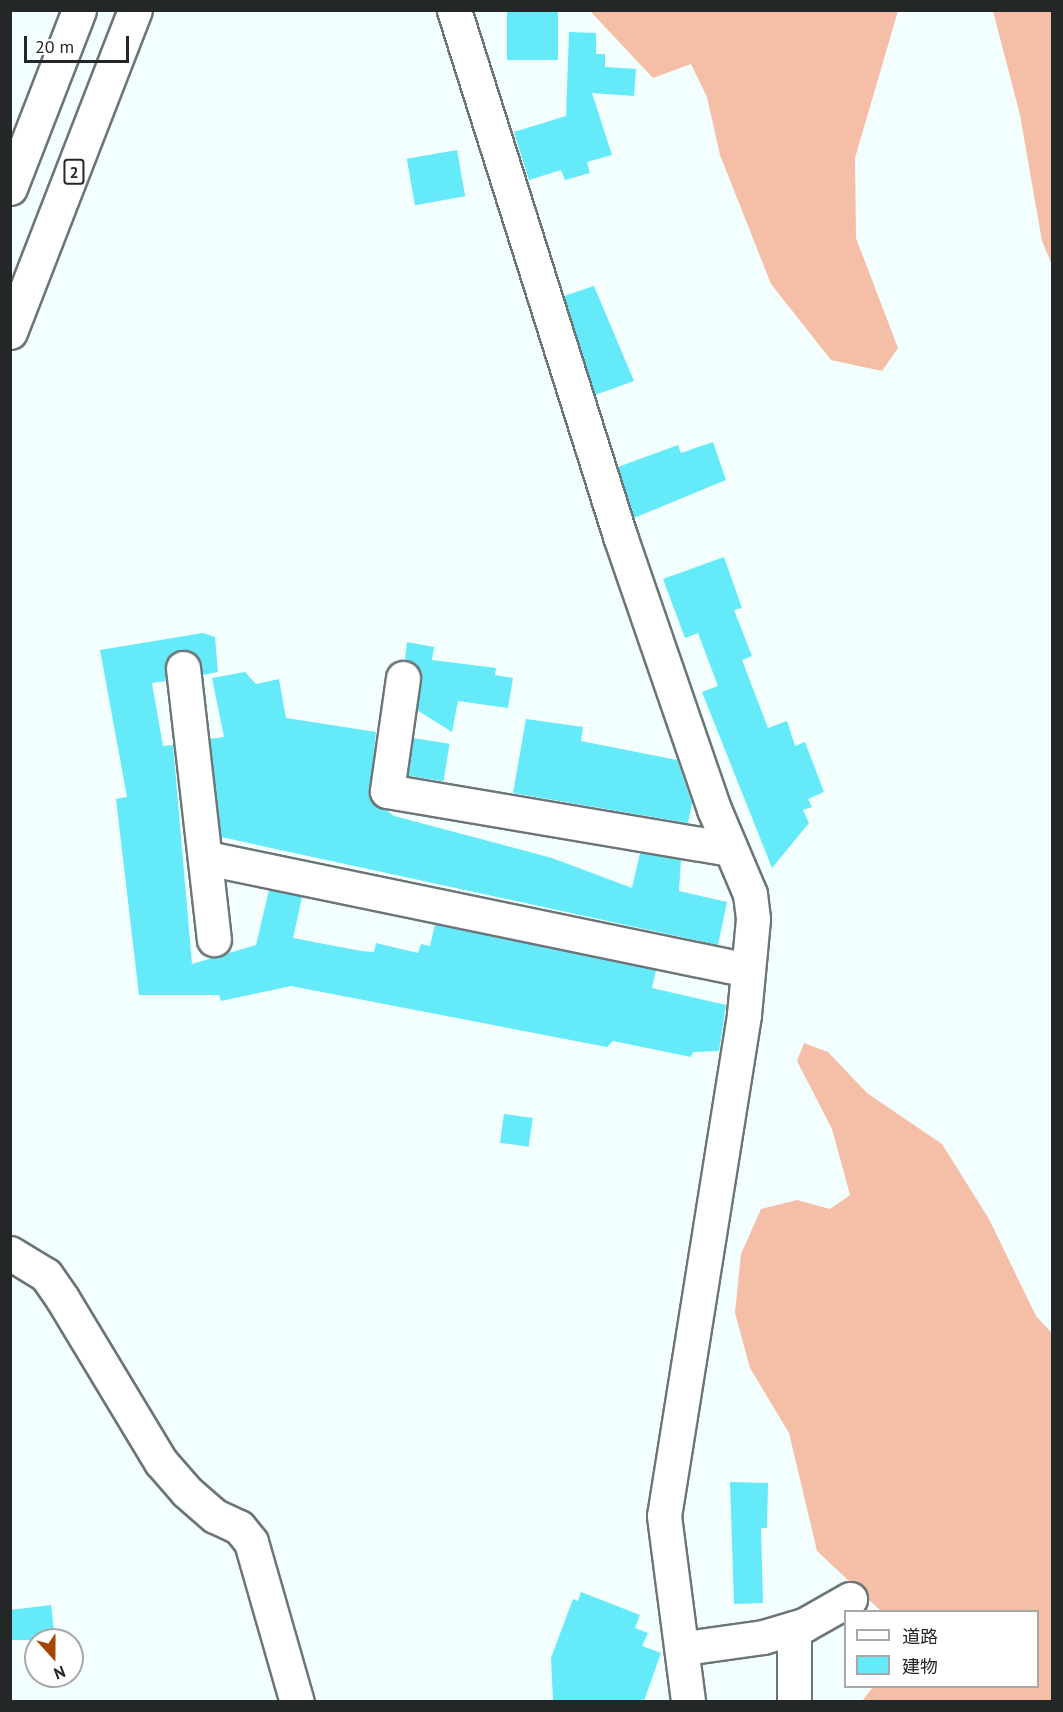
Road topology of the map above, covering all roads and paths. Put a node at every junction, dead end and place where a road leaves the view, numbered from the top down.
1 (79, 10) edge
2 (135, 10) edge
3 (454, 10) edge
4 (10, 188) edge
5 (10, 332) edge
6 (183, 668) dead end
7 (403, 678) dead end
8 (730, 849) junction
9 (207, 858) junction
10 (214, 939) dead end
11 (748, 970) junction
12 (10, 1253) edge
13 (850, 1599) dead end
14 (794, 1628) junction
15 (685, 1648) junction
16 (297, 1701) edge
17 (688, 1701) edge
18 (795, 1701) edge

1 - 4 main road
2 - 5 main road, 2
3 - 8 main road
6 - 9 main road
7 - 8 main road
8 - 11 main road
9 - 10 main road
9 - 11 main road
11 - 15 main road
12 - 16 main road
13 - 14 main road
14 - 15 main road
14 - 18 main road
15 - 17 main road

